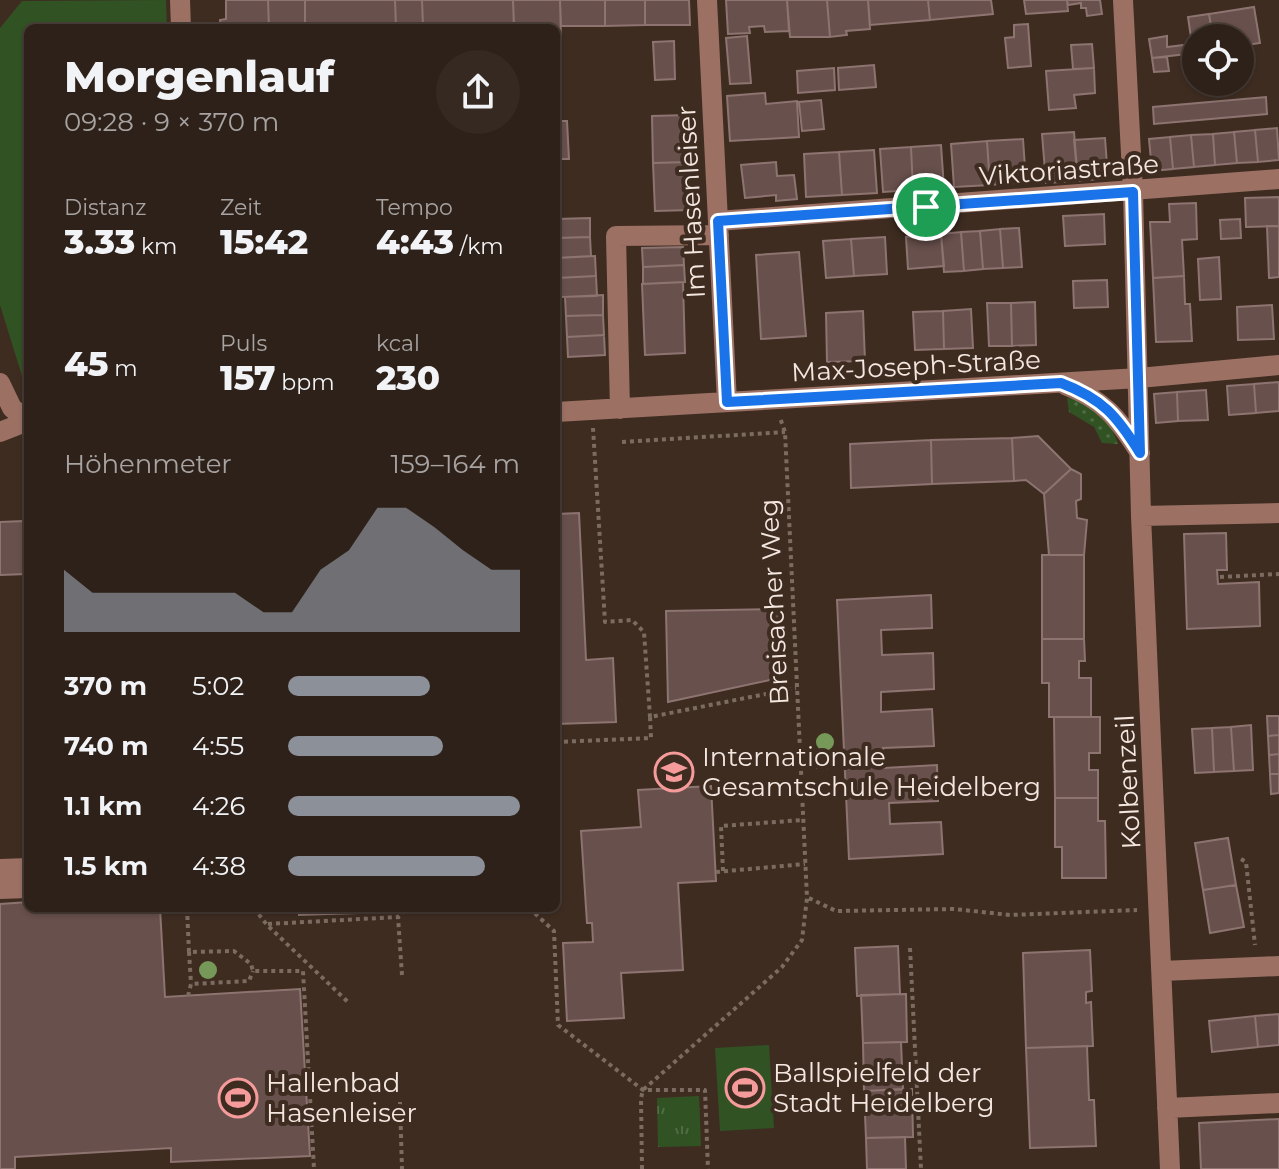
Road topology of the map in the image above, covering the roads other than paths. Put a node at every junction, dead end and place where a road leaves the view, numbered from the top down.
1 (180, 0) edge
2 (707, 0) edge
3 (1123, 0) edge
4 (181, 24) edge
5 (1279, 179) edge
6 (1133, 192) junction
7 (719, 228) junction
8 (1279, 365) edge
9 (1139, 378) junction
10 (1061, 383) junction
11 (1, 389) edge
12 (727, 402) junction
13 (620, 409) junction
14 (560, 412) edge
15 (24, 418) edge
16 (24, 423) edge
17 (0, 432) edge
18 (1140, 453) junction
19 (1279, 513) edge
20 (1141, 516) junction
21 (24, 868) edge
22 (0, 869) edge
23 (24, 888) edge
24 (0, 889) edge
25 (1279, 966) edge
26 (1162, 971) junction
27 (1279, 1103) edge
28 (1167, 1108) junction
29 (1170, 1169) edge

1 - 4 street
2 - 7 street, Im Hasenleiser
3 - 6 street, Kolbenzeil
5 - 6 street, Viktoriastraße
6 - 7 street, Viktoriastraße
6 - 9 street, Kolbenzeil
7 - 12 street, Im Hasenleiser
7 - 13 street, Viktoriastraße
8 - 9 street, Max-Joseph-Straße
9 - 10 street, Max-Joseph-Straße
9 - 18 street, Kolbenzeil
10 - 12 street, Max-Joseph-Straße
10 - 18 street
11 - 15 street
12 - 13 street, Max-Joseph-Straße
13 - 14 street, Max-Joseph-Straße
16 - 17 street
18 - 20 street, Kolbenzeil
19 - 20 street
20 - 26 street, Kolbenzeil
21 - 22 street
23 - 24 street
25 - 26 street
26 - 28 street, Kolbenzeil
27 - 28 street
28 - 29 street, Kolbenzeil

